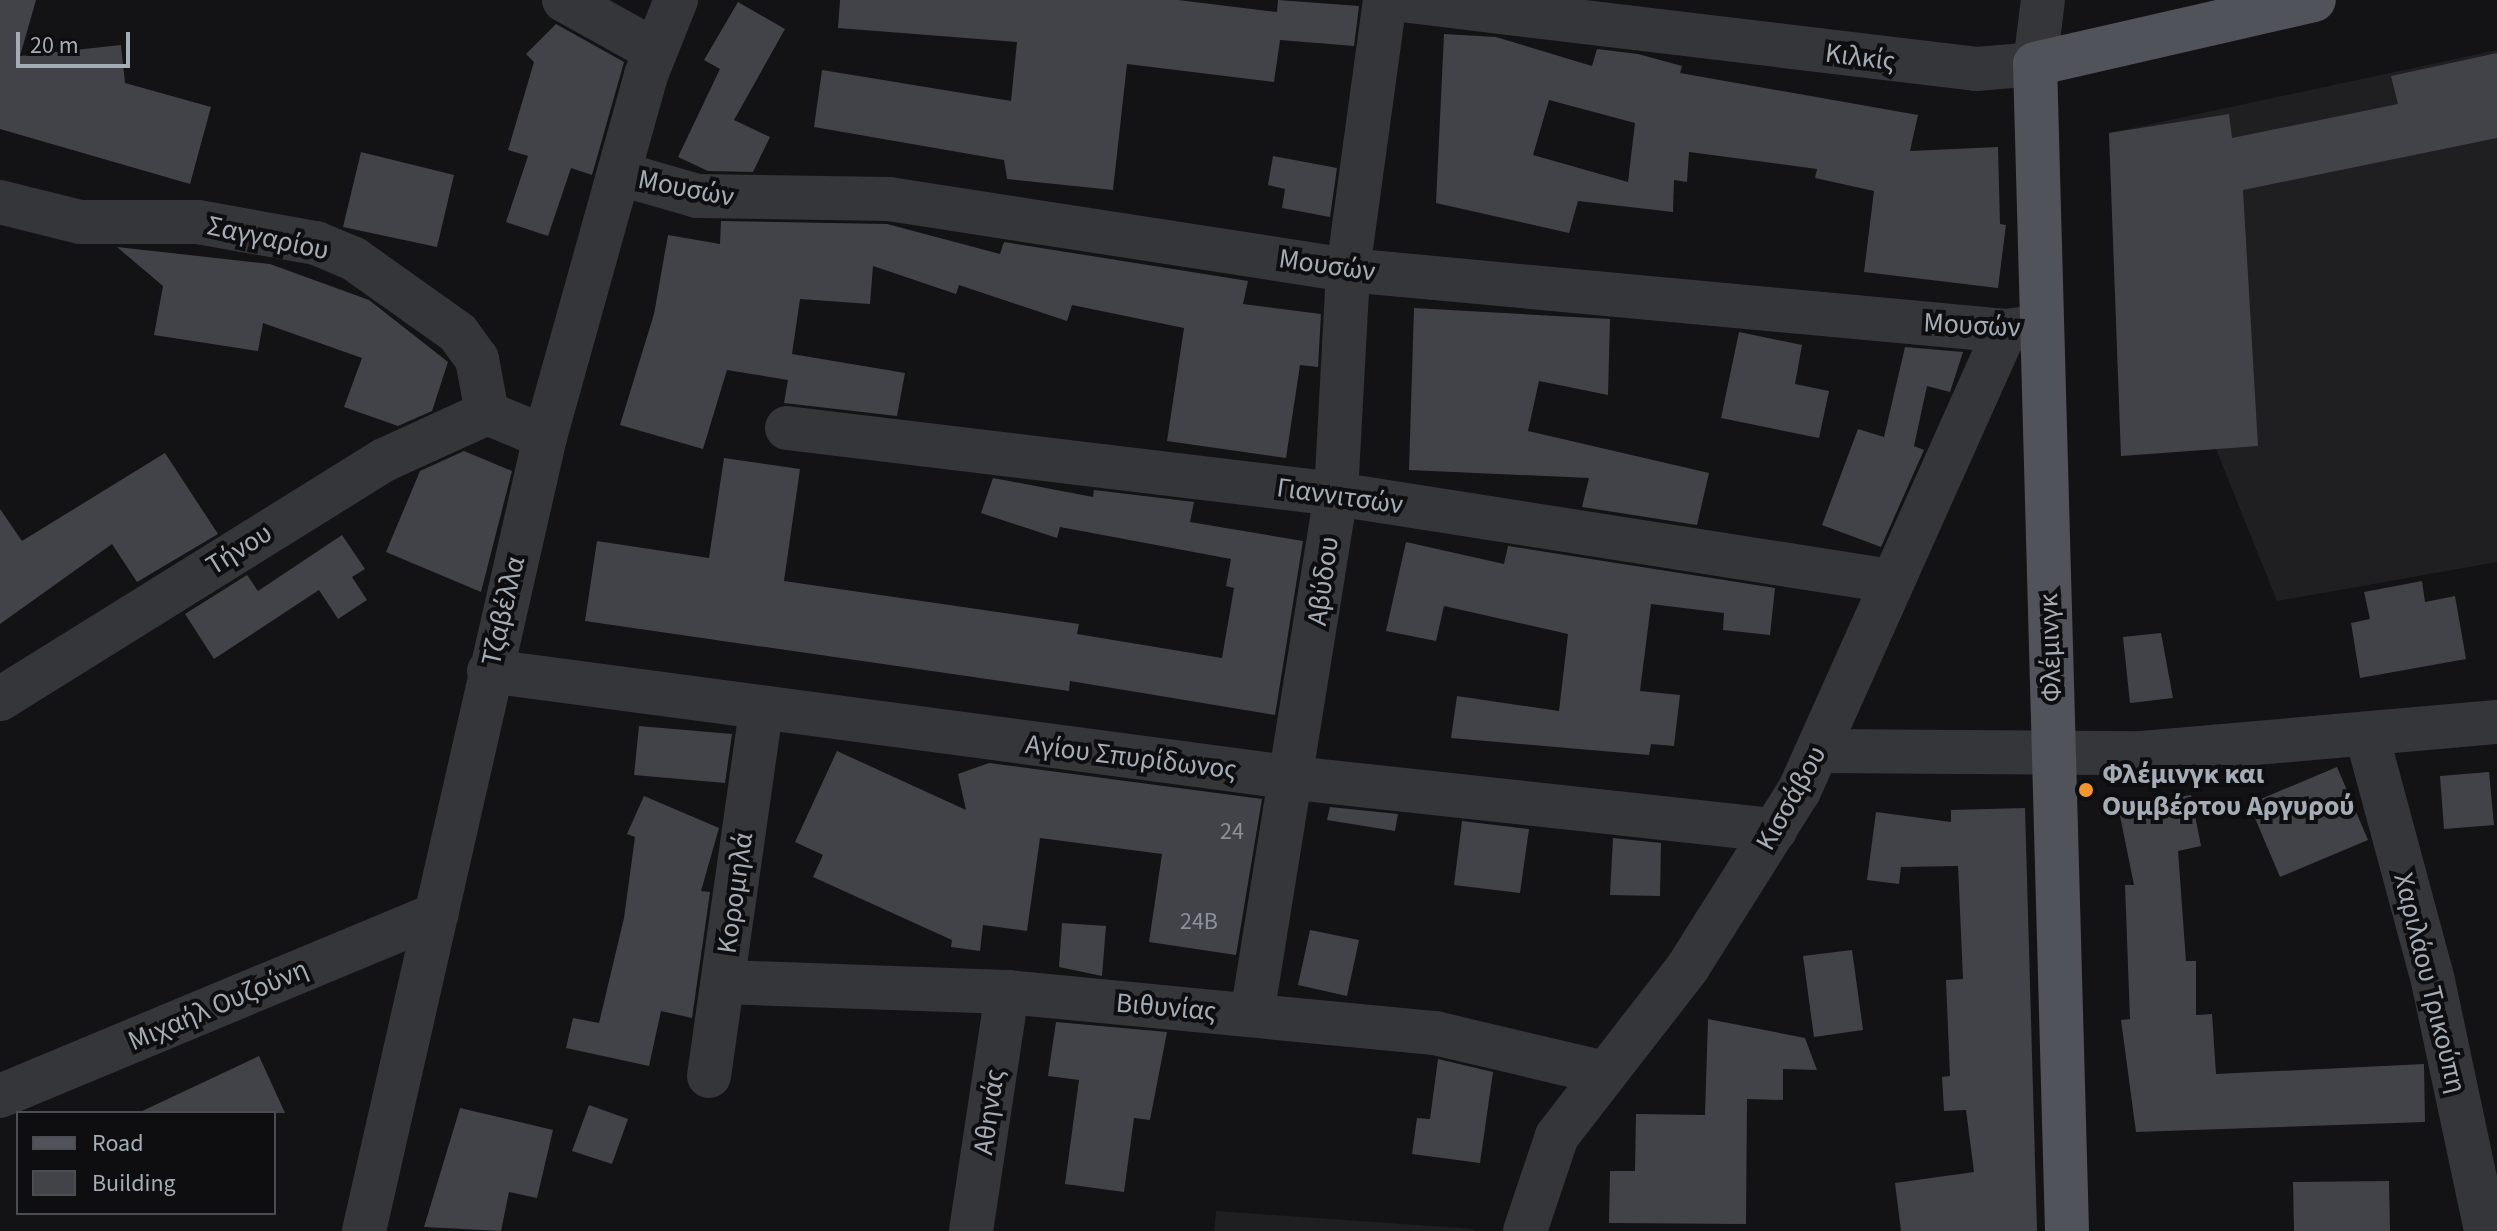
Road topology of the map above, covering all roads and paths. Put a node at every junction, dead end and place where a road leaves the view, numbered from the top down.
1 (564, 0) edge
2 (676, 0) edge
3 (1385, 0) edge
4 (1401, 0) edge
5 (2043, 0) edge
6 (2314, 0) edge
7 (654, 50) junction
8 (2035, 64) junction
9 (621, 174) junction
10 (0, 202) edge
11 (1348, 270) junction
12 (2021, 329) junction
13 (487, 413) junction
14 (787, 428) dead end
15 (545, 437) junction
16 (1336, 494) junction
17 (1890, 581) junction
18 (489, 671) junction
19 (0, 699) edge
20 (761, 710) junction
21 (2497, 722) edge
22 (2367, 736) junction
23 (1819, 751) junction
24 (2055, 756) junction
25 (1294, 778) junction
26 (1775, 830) junction
27 (437, 914) junction
28 (723, 982) junction
29 (1007, 992) junction
30 (1252, 1015) junction
31 (1604, 1073) junction
32 (709, 1076) dead end
33 (0, 1096) edge
34 (364, 1231) edge
35 (971, 1231) edge
36 (1525, 1231) edge
37 (2067, 1231) edge
38 (2486, 1231) edge

1 - 7 street
2 - 7 street, Τζαβέλλα
3 - 11 street, Αβύδου
4 - 8 street, Κιλκίς
5 - 8 street
6 - 8 main road, Κιλκίς
7 - 9 street, Τζαβέλλα
8 - 12 main road, Φλέμινγκ
9 - 11 street, Μουσών
9 - 15 street, Τζαβέλλα
10 - 13 street, Σαγγαρίου
11 - 12 street, Μουσών
11 - 16 street, Αβύδου
12 - 17 street, Κισσάβου
12 - 24 main road, Φλέμινγκ
13 - 15 street
13 - 19 street, Τήνου
14 - 16 street, Γιαννιτσών
15 - 18 street, Τζαβέλλα
16 - 17 street, Γιαννιτσών
16 - 25 street, Αβύδου
17 - 23 street, Κισσάβου
18 - 20 street, Αγίου Σπυρίδωνος
18 - 27 street, Τζαβέλλα
20 - 25 street, Αγίου Σπυρίδωνος
20 - 28 street, Κορομηλά
21 - 22 street
22 - 24 street
22 - 38 street, Χαριλάου Τρικούπη
23 - 24 street
23 - 26 street, Κισσάβου
24 - 37 main road, Φλέμινγκ
25 - 26 street, Αγίου Σπυρίδωνος
25 - 30 street, Αβύδου
26 - 31 street, Κισσάβου
27 - 33 street, Μιχαήλ Ουζούνη
27 - 34 street, Τζαβέλλα
28 - 29 street, Βιθυνίας
28 - 32 street, Κορομηλά
29 - 30 street, Βιθυνίας
29 - 35 street, Αθηνάς
30 - 31 street, Βιθυνίας
31 - 36 street, Κισσάβου

